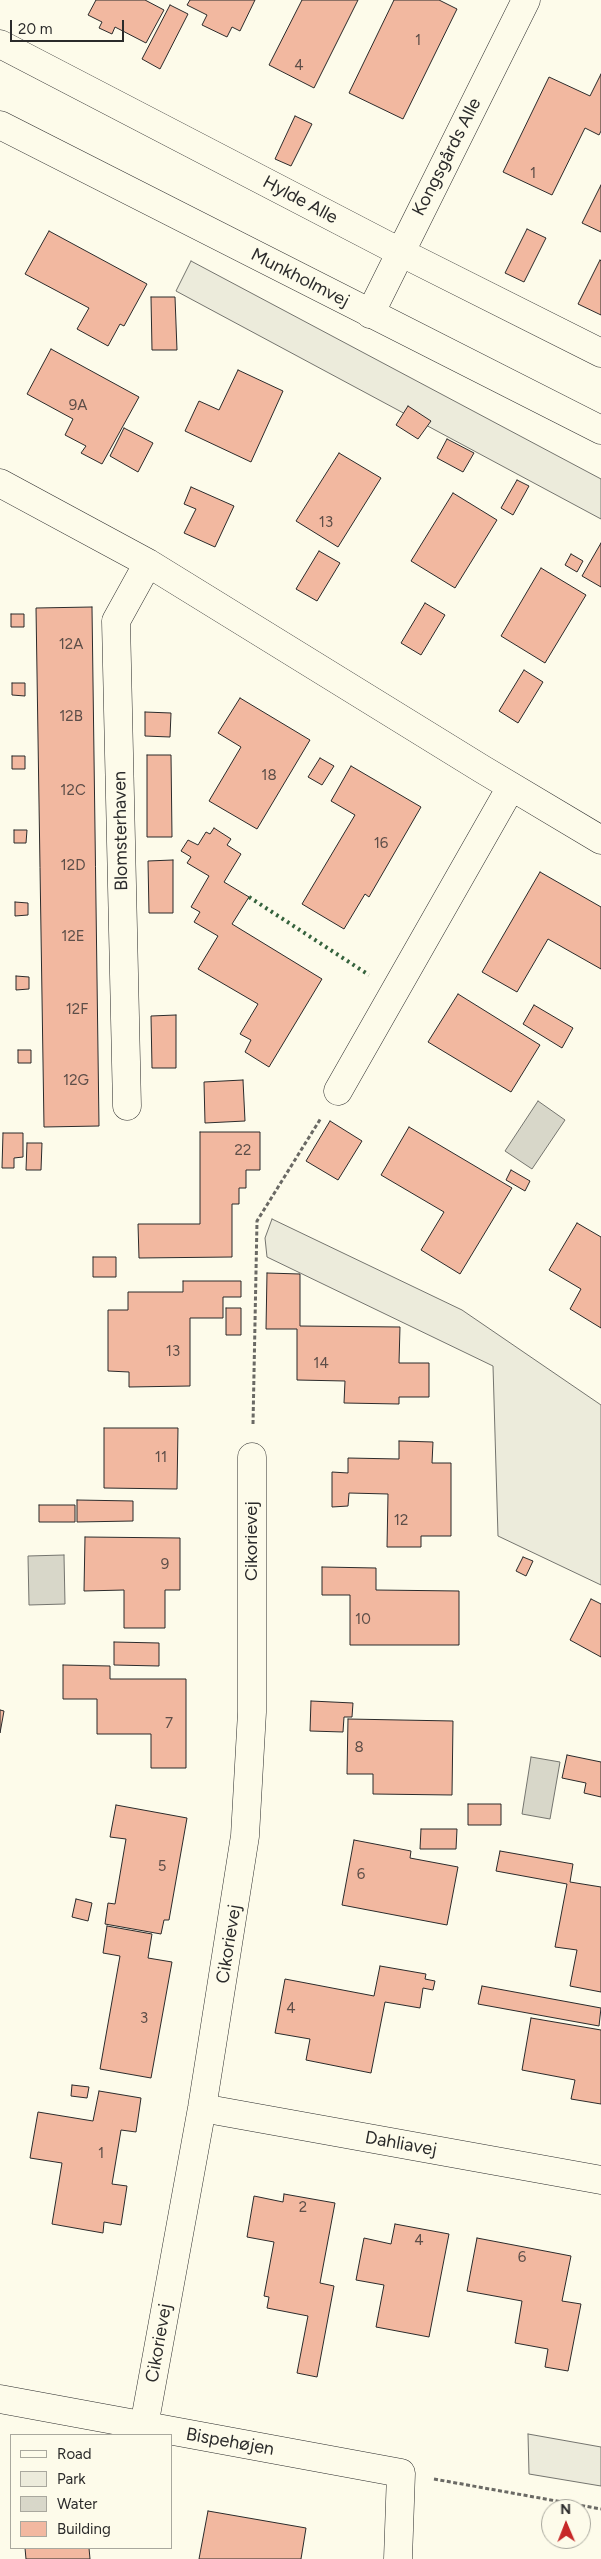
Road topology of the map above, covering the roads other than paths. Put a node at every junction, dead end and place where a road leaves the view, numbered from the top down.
1 (526, 0) edge
2 (0, 44) edge
3 (0, 125) edge
4 (400, 252) junction
5 (370, 314) junction
6 (601, 353) edge
7 (601, 430) edge
8 (0, 483) edge
9 (148, 563) junction
10 (511, 787) junction
11 (601, 840) edge
12 (338, 1091) road end
13 (127, 1106) dead end
14 (252, 1457) road end
15 (202, 2108) junction
16 (601, 2180) edge
17 (0, 2399) edge
18 (144, 2426) junction
19 (398, 2559) edge

1 - 4 street, Kongsgårds Alle
2 - 4 street, Hylde Alle
3 - 5 street, Munkholmvej
4 - 5 street, Kongsgårds Alle
4 - 6 street, Hylde Alle
5 - 7 street, Munkholmvej
8 - 9 street
9 - 10 street
9 - 13 street, Blomsterhaven
10 - 11 street
10 - 12 street
14 - 15 street, Cikorievej
15 - 16 street, Dahliavej
15 - 18 street, Cikorievej
17 - 18 street, Bispehøjen
18 - 19 street, Bispehøjen

